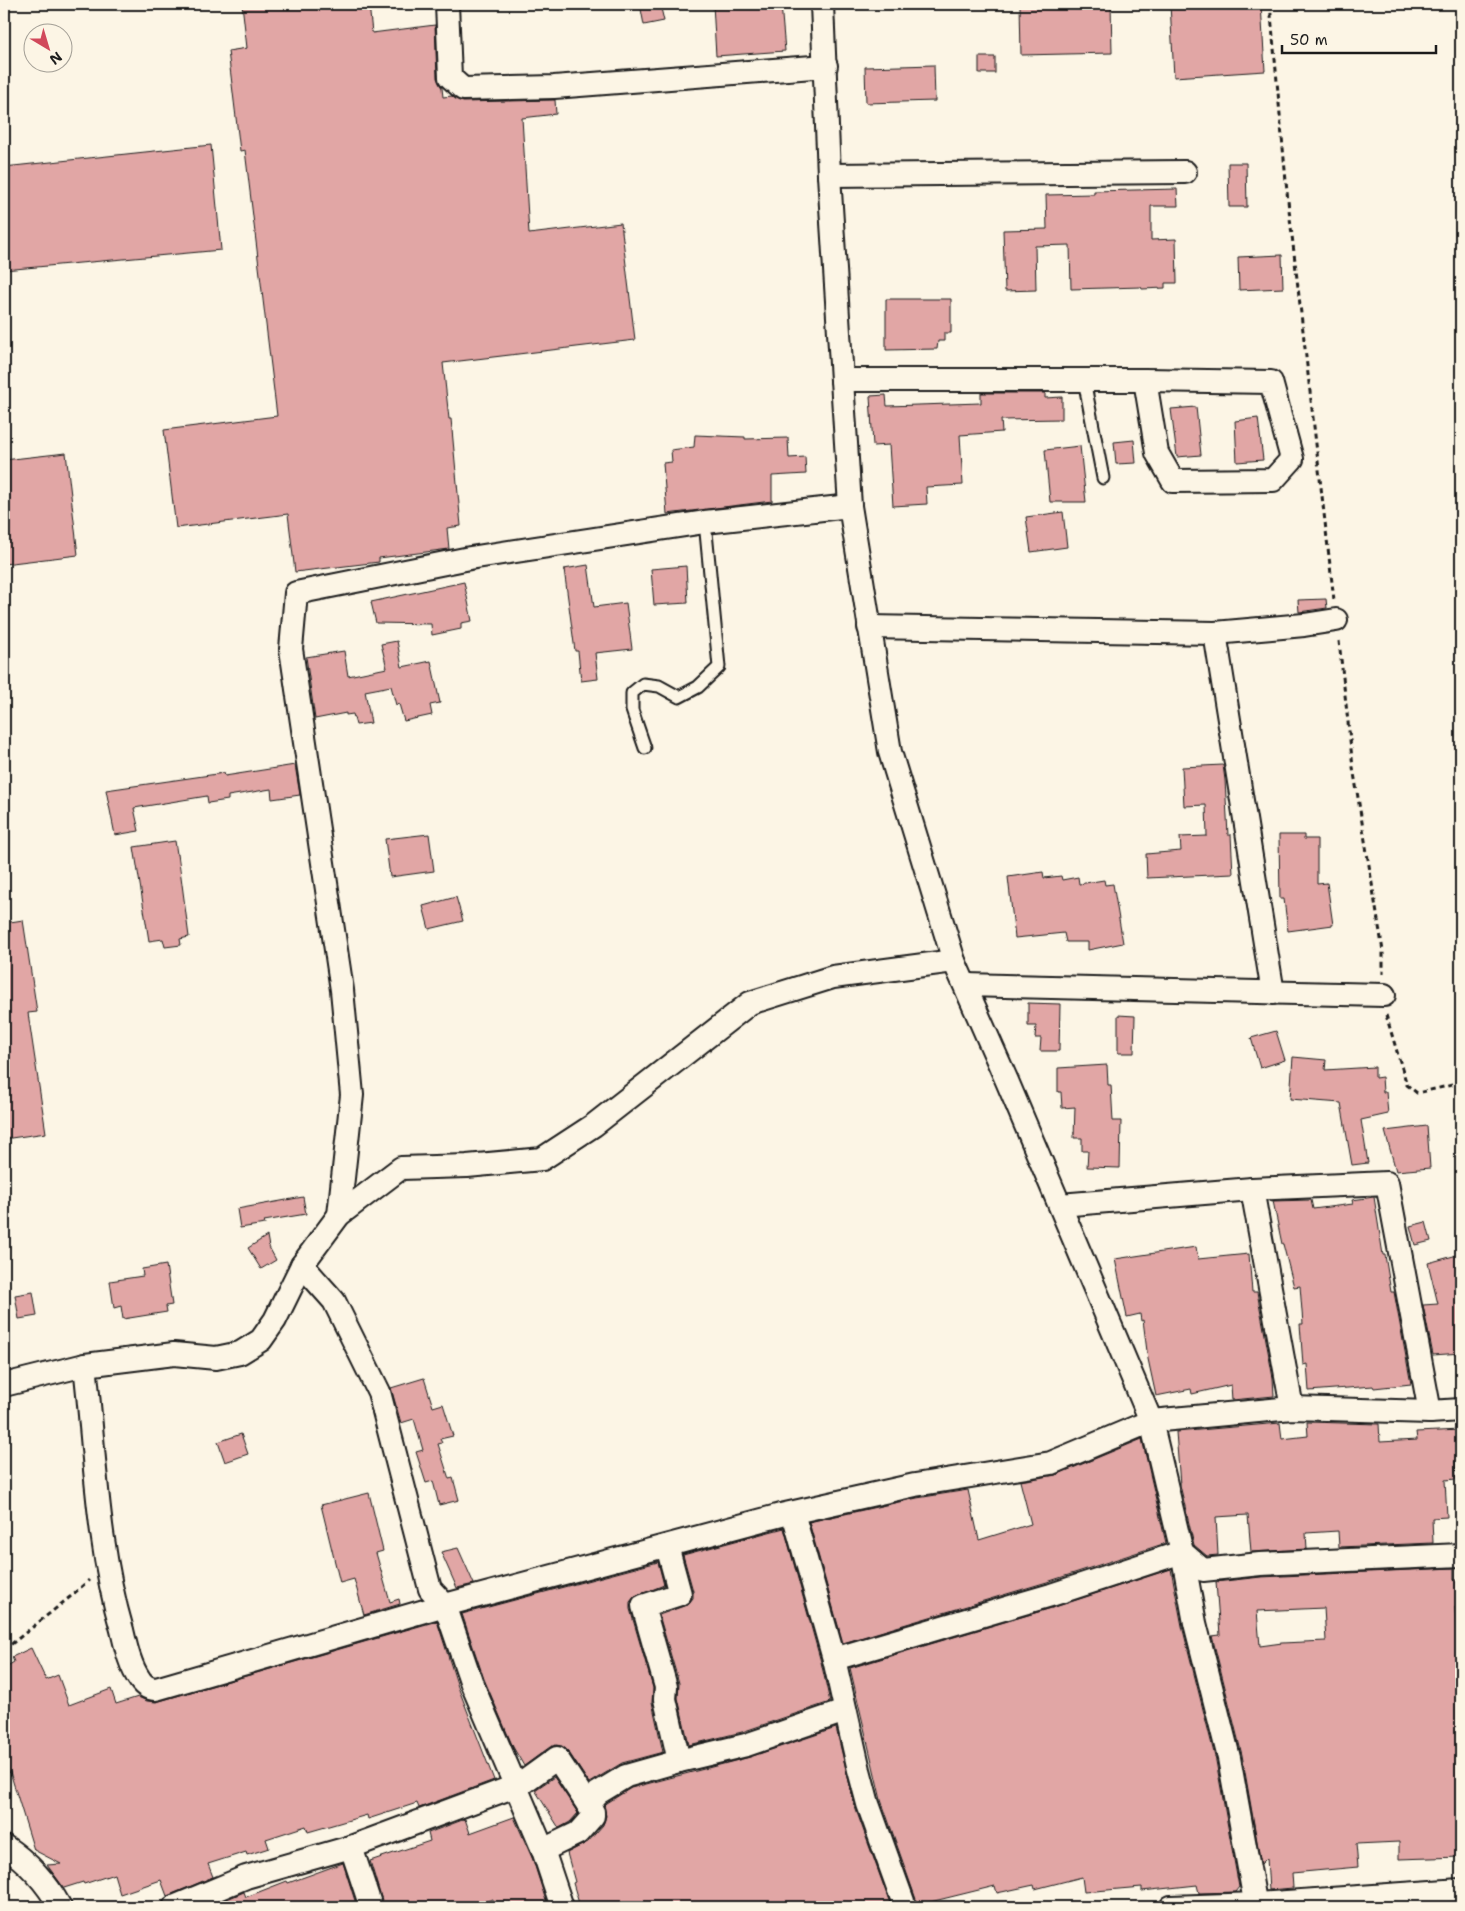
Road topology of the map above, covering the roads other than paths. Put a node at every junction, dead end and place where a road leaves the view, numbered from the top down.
1 (447, 4) edge
2 (822, 4) edge
3 (826, 66) junction
4 (1185, 172) dead end
5 (829, 175) junction
6 (842, 380) junction
7 (1084, 380) junction
8 (1145, 380) junction
9 (1103, 478) dead end
10 (850, 506) junction
11 (705, 522) junction
12 (1336, 620) road end
13 (869, 627) junction
14 (1215, 633) junction
15 (645, 748) dead end
16 (954, 961) junction
17 (966, 986) junction
18 (1273, 993) junction
19 (1384, 995) road end
20 (1252, 1189) junction
21 (1060, 1206) junction
22 (340, 1215) junction
23 (302, 1265) junction
24 (85, 1365) junction
25 (4, 1384) edge
26 (1292, 1408) junction
27 (1461, 1410) edge
28 (1430, 1412) junction
29 (1151, 1421) junction
30 (793, 1513) junction
31 (667, 1546) junction
32 (1182, 1552) junction
33 (1461, 1555) edge
34 (445, 1605) junction
35 (834, 1659) junction
36 (845, 1711) junction
37 (679, 1760) junction
38 (514, 1785) junction
39 (588, 1805) junction
40 (4, 1846) edge
41 (351, 1847) junction
42 (543, 1850) junction
43 (1461, 1890) edge
44 (1256, 1906) edge
45 (60, 1907) edge
46 (174, 1907) edge
47 (371, 1907) edge
48 (562, 1907) edge
49 (905, 1907) edge
50 (1171, 1907) edge

1 - 3 street
2 - 3 street
3 - 5 street
4 - 5 street
5 - 6 street
6 - 7 street
6 - 10 street
7 - 8 street
7 - 9 lane
8 - 8 street
10 - 11 street
10 - 13 street
11 - 15 lane
11 - 22 street
12 - 14 street
13 - 14 street
13 - 16 street
14 - 18 street
16 - 17 street
16 - 22 street
17 - 18 street
17 - 21 street
18 - 19 street
20 - 21 street
20 - 26 street
20 - 28 street
21 - 29 street
22 - 23 street
23 - 24 street
23 - 34 street
24 - 25 street
24 - 34 street
26 - 28 street
26 - 29 street
27 - 28 street
29 - 30 street
29 - 32 street
30 - 31 street
30 - 35 street
31 - 34 street
31 - 37 street
32 - 33 street
32 - 35 street
32 - 44 street
34 - 38 street
35 - 36 street
36 - 37 street
36 - 49 street
37 - 39 street
38 - 39 street
38 - 41 street
38 - 42 street
39 - 42 street
40 - 45 street
41 - 46 street
41 - 47 street
42 - 48 street
43 - 44 street
44 - 50 street

